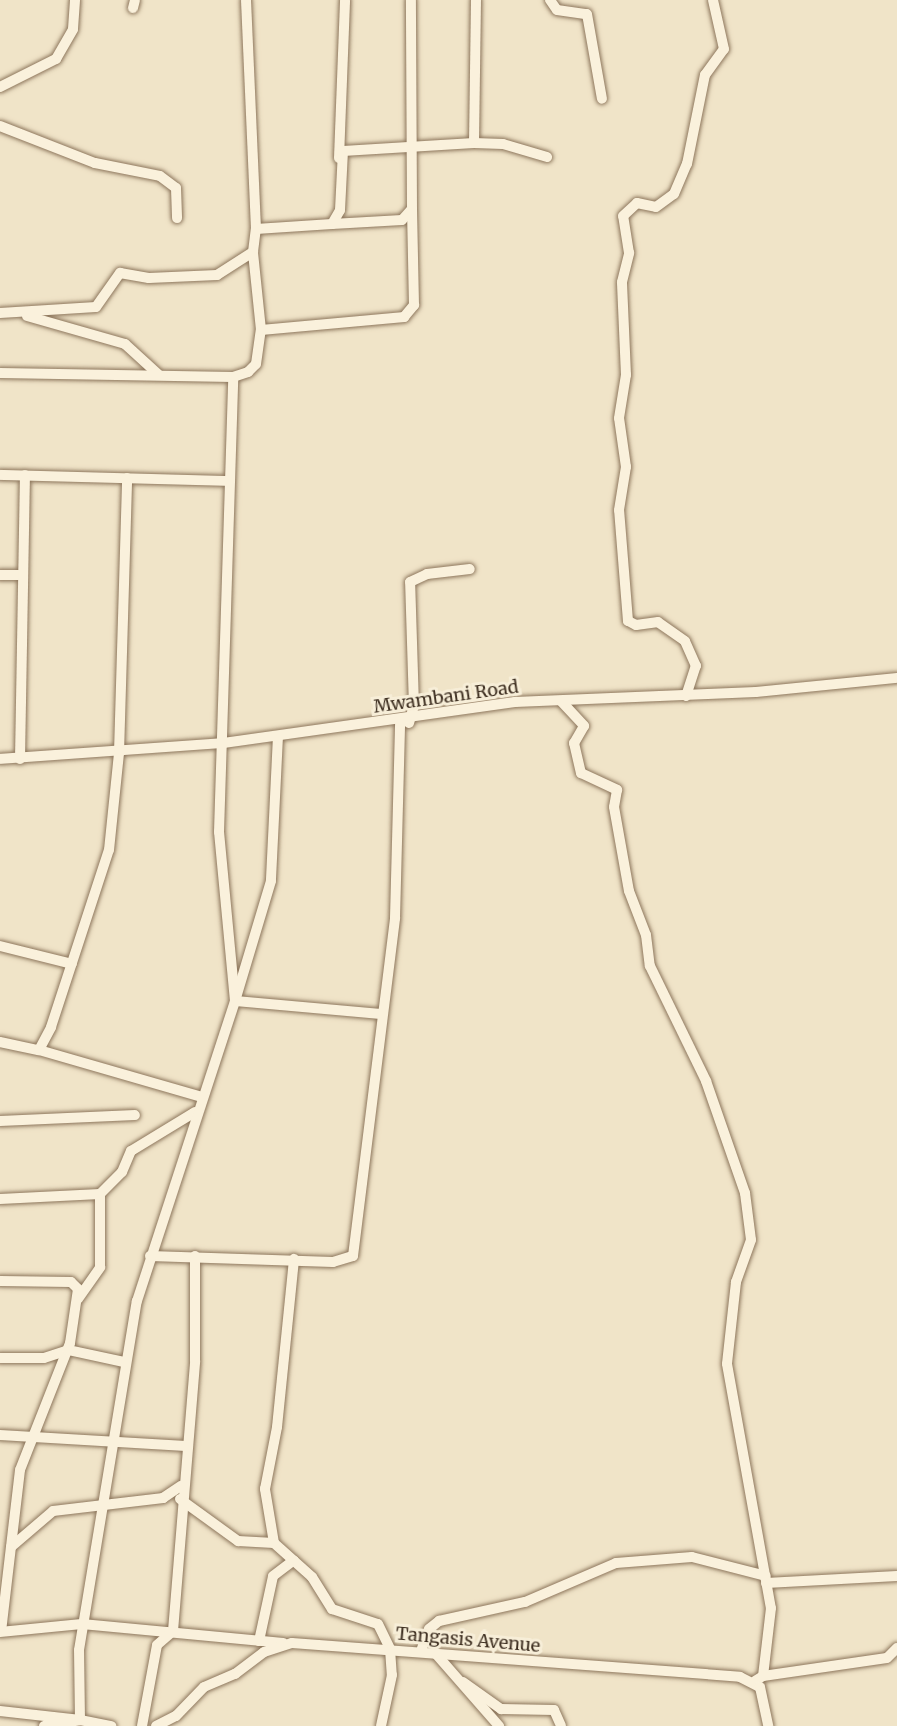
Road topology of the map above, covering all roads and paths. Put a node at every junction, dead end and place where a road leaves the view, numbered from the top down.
1 (75, 0) edge
2 (246, 0) edge
3 (345, 0) edge
4 (411, 0) edge
5 (476, 0) edge
6 (550, 0) edge
7 (713, 0) edge
8 (0, 87) edge
9 (602, 99) dead end
10 (0, 126) edge
11 (474, 143) junction
12 (409, 148) junction
13 (547, 157) dead end
14 (339, 158) junction
15 (412, 209) junction
16 (177, 218) dead end
17 (332, 224) junction
18 (256, 229) junction
19 (253, 252) junction
20 (2, 312) edge
21 (261, 330) junction
22 (0, 373) edge
23 (159, 375) junction
24 (233, 377) junction
25 (0, 475) edge
26 (25, 475) junction
27 (127, 478) junction
28 (229, 481) junction
29 (470, 569) dead end
30 (0, 575) edge
31 (20, 575) junction
32 (897, 678) edge
33 (686, 696) junction
34 (561, 701) junction
35 (412, 718) junction
36 (400, 721) junction
37 (278, 736) junction
38 (403, 736) junction
39 (223, 743) junction
40 (118, 753) junction
41 (0, 759) edge
42 (20, 759) junction
43 (0, 946) edge
44 (72, 963) junction
45 (235, 1001) junction
46 (381, 1014) junction
47 (0, 1042) edge
48 (39, 1050) junction
49 (202, 1096) junction
50 (195, 1112) junction
51 (135, 1115) dead end
52 (0, 1121) edge
53 (100, 1194) junction
54 (0, 1199) edge
55 (153, 1240) junction
56 (171, 1254) junction
57 (150, 1256) junction
58 (195, 1256) junction
59 (294, 1259) junction
60 (0, 1281) edge
61 (78, 1299) junction
62 (68, 1350) junction
63 (0, 1358) edge
64 (124, 1362) junction
65 (31, 1434) junction
66 (0, 1435) edge
67 (114, 1439) junction
68 (186, 1446) junction
69 (181, 1486) junction
70 (180, 1499) junction
71 (104, 1505) junction
72 (274, 1544) junction
73 (7, 1550) edge
74 (294, 1560) junction
75 (897, 1576) edge
76 (766, 1580) junction
77 (82, 1624) junction
78 (148, 1629) junction
79 (173, 1631) junction
80 (1, 1632) edge
81 (259, 1641) junction
82 (292, 1643) junction
83 (157, 1645) junction
84 (897, 1648) edge
85 (390, 1649) junction
86 (421, 1651) junction
87 (436, 1654) junction
88 (759, 1679) junction
89 (463, 1682) junction
90 (0, 1711) edge
91 (80, 1720) junction
92 (44, 1726) edge
93 (111, 1726) edge
94 (142, 1726) edge
95 (156, 1726) edge
96 (381, 1726) edge
97 (499, 1726) edge
98 (561, 1726) edge
99 (768, 1726) edge

1 - 8 street
2 - 18 street
3 - 14 street
4 - 12 street
5 - 11 street
6 - 9 street
7 - 33 street
10 - 16 street
11 - 12 street
11 - 13 street
12 - 14 street
12 - 15 street
14 - 17 street
15 - 17 street
15 - 21 street
17 - 18 street
18 - 19 street
19 - 20 street
19 - 21 street
20 - 23 street
21 - 24 street
22 - 23 street
23 - 24 street
24 - 28 street
25 - 26 street
26 - 27 street
26 - 31 street
27 - 28 street
27 - 40 street
28 - 39 street
29 - 35 street
30 - 31 street
31 - 42 street
32 - 33 street, Mwambani Road
33 - 34 street, Mwambani Road
34 - 35 street, Mwambani Road
34 - 76 street
35 - 36 street, Mwambani Road
35 - 38 street
36 - 37 street, Mwambani Road
36 - 38 street
37 - 39 street, Mwambani Road
37 - 45 street
38 - 46 street
39 - 40 street, Mwambani Road
39 - 45 street
40 - 42 street, Mwambani Road
40 - 44 street
41 - 42 street, Mwambani Road
43 - 44 street
44 - 48 street
45 - 46 street
45 - 49 street
46 - 59 street
47 - 48 street
48 - 49 street
49 - 50 street
50 - 53 street
50 - 55 street
51 - 52 street
53 - 54 street
53 - 61 street
55 - 56 street
55 - 57 street
56 - 57 street
56 - 58 street
57 - 64 street
58 - 59 street
58 - 68 street
59 - 72 street
60 - 61 street
61 - 62 street
62 - 63 street
62 - 64 street
62 - 65 street
64 - 67 street
65 - 66 street
65 - 67 street
65 - 73 street
67 - 68 street
67 - 71 street
68 - 69 street
69 - 70 street
69 - 71 street
70 - 72 street
70 - 79 street
71 - 73 street
71 - 77 street
72 - 74 street
73 - 80 street
74 - 81 street
74 - 85 street
75 - 76 street
76 - 86 street
76 - 88 street
77 - 78 street
77 - 80 street
77 - 91 street
78 - 79 street
78 - 83 street
79 - 81 street
79 - 83 street
81 - 82 street
82 - 85 street, Tangasis Avenue
82 - 95 street, Tangasis Avenue
83 - 94 street
84 - 88 street, Tangasis Avenue
85 - 86 street, Tangasis Avenue
85 - 96 street
86 - 87 street, Tangasis Avenue
87 - 88 street, Tangasis Avenue
87 - 89 street
88 - 99 street
89 - 97 street
89 - 98 street
90 - 91 street
91 - 92 street
91 - 93 street

